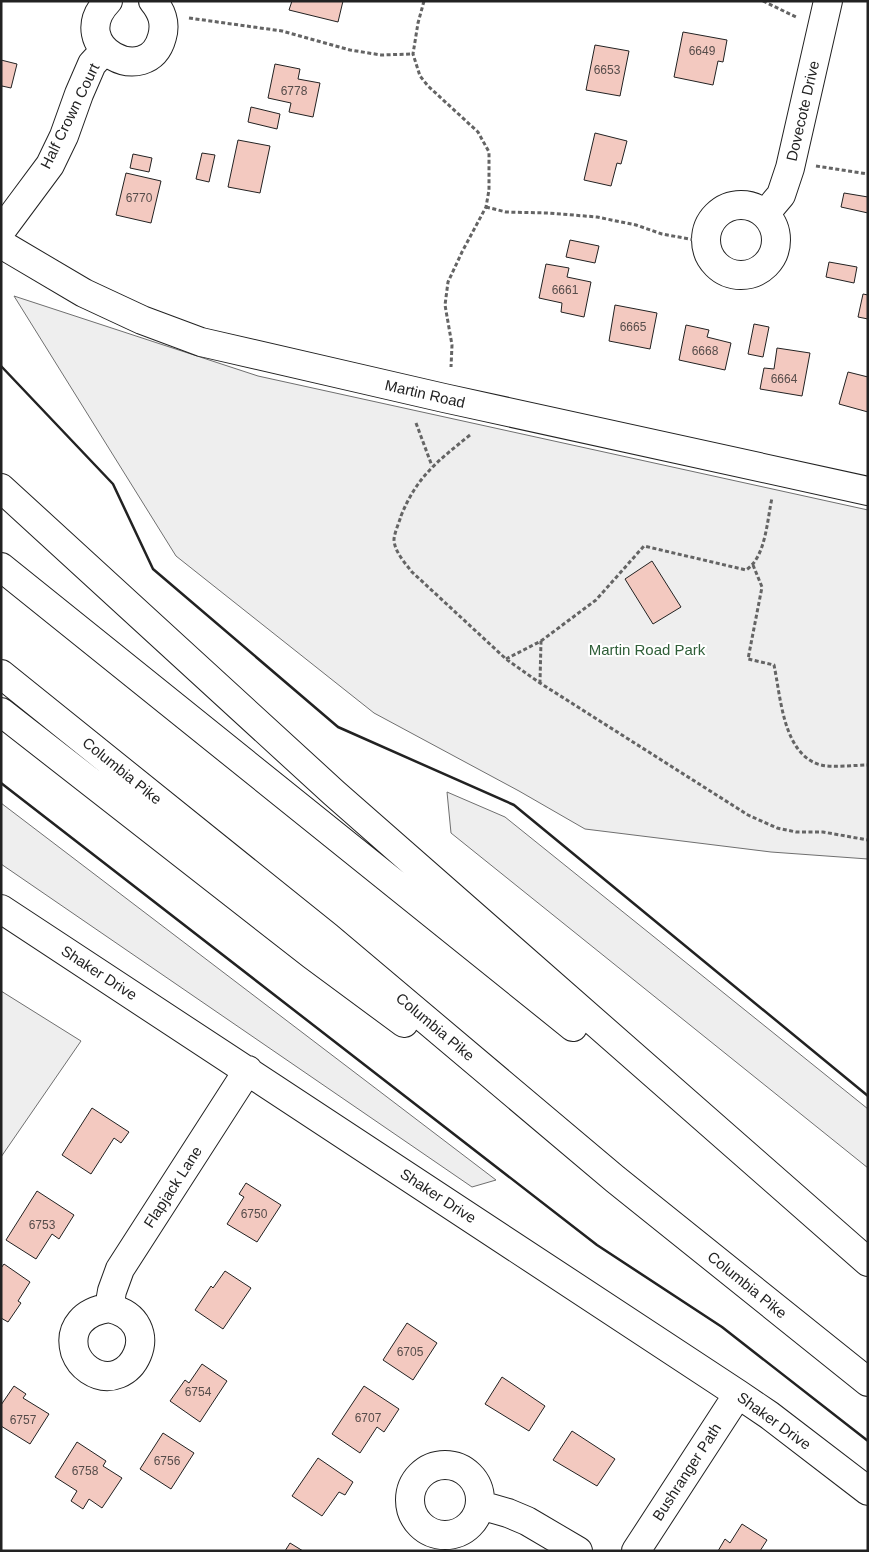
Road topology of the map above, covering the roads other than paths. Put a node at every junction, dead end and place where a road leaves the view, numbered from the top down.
1 (108, 1) edge
2 (828, 1) edge
3 (158, 10) edge
4 (104, 51) junction
5 (765, 214) junction
6 (1, 231) edge
7 (1, 244) edge
8 (1, 488) edge
9 (868, 491) edge
10 (1, 567) edge
11 (1, 674) edge
12 (1, 712) edge
13 (1, 909) edge
14 (248, 1070) junction
15 (615, 1178) junction
16 (868, 1263) edge
17 (109, 1308) dead end
18 (868, 1382) edge
19 (738, 1394) junction
20 (868, 1491) edge
21 (480, 1505) dead end
22 (578, 1551) edge
23 (636, 1551) edge

1 - 4 main road, Half Crown Court
2 - 5 main road, Dovecote Drive
3 - 4 main road, Half Crown Court
4 - 6 main road, Half Crown Court
5 - 5 main road
7 - 9 main road, Martin Road
8 - 16 main road
10 - 16 main road
11 - 15 main road, Columbia Pike
12 - 15 main road
13 - 14 main road, Shaker Drive
14 - 17 main road, Flapjack Lane
14 - 19 main road, Shaker Drive
15 - 18 main road, Columbia Pike
19 - 20 main road, Shaker Drive
19 - 23 main road, Bushranger Path
21 - 22 main road

